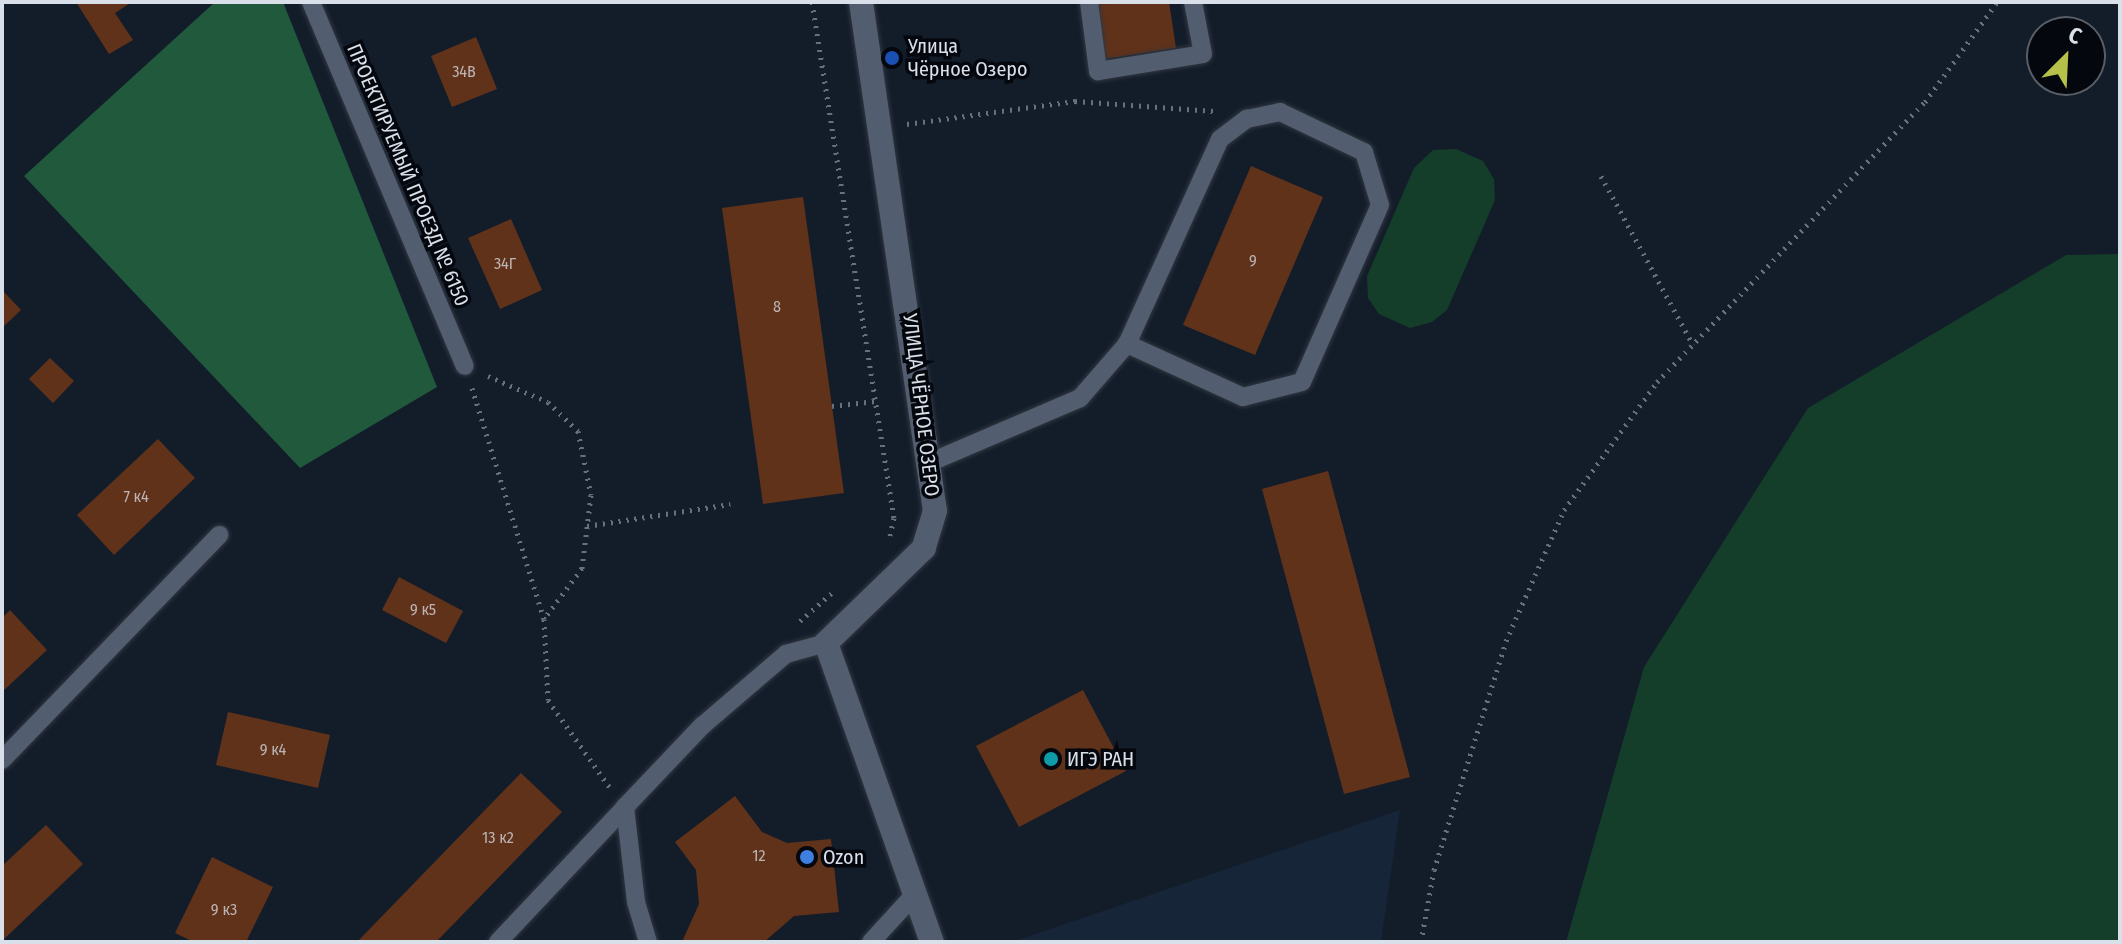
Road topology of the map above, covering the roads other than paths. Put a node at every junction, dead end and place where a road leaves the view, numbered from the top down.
1 (311, 2) edge
2 (861, 2) edge
3 (1089, 2) edge
4 (1193, 2) edge
5 (1127, 344) junction
6 (465, 366) road end
7 (931, 462) junction
8 (219, 535) dead end
9 (826, 643) junction
10 (2, 760) edge
11 (625, 807) junction
12 (914, 895) junction
13 (498, 942) edge
14 (648, 942) edge
15 (871, 942) edge
16 (932, 942) edge

1 - 6 lane, ПРОЕКТИРУЕМЫЙ ПРОЕЗД № 6150
2 - 7 street, УЛИЦА ЧЁРНОЕ ОЗЕРО
3 - 4 lane
5 - 5 lane
5 - 7 lane
7 - 9 street, УЛИЦА ЧЁРНОЕ ОЗЕРО
8 - 10 lane
9 - 11 lane
9 - 12 street
11 - 13 lane
11 - 14 lane
12 - 15 lane
12 - 16 street

